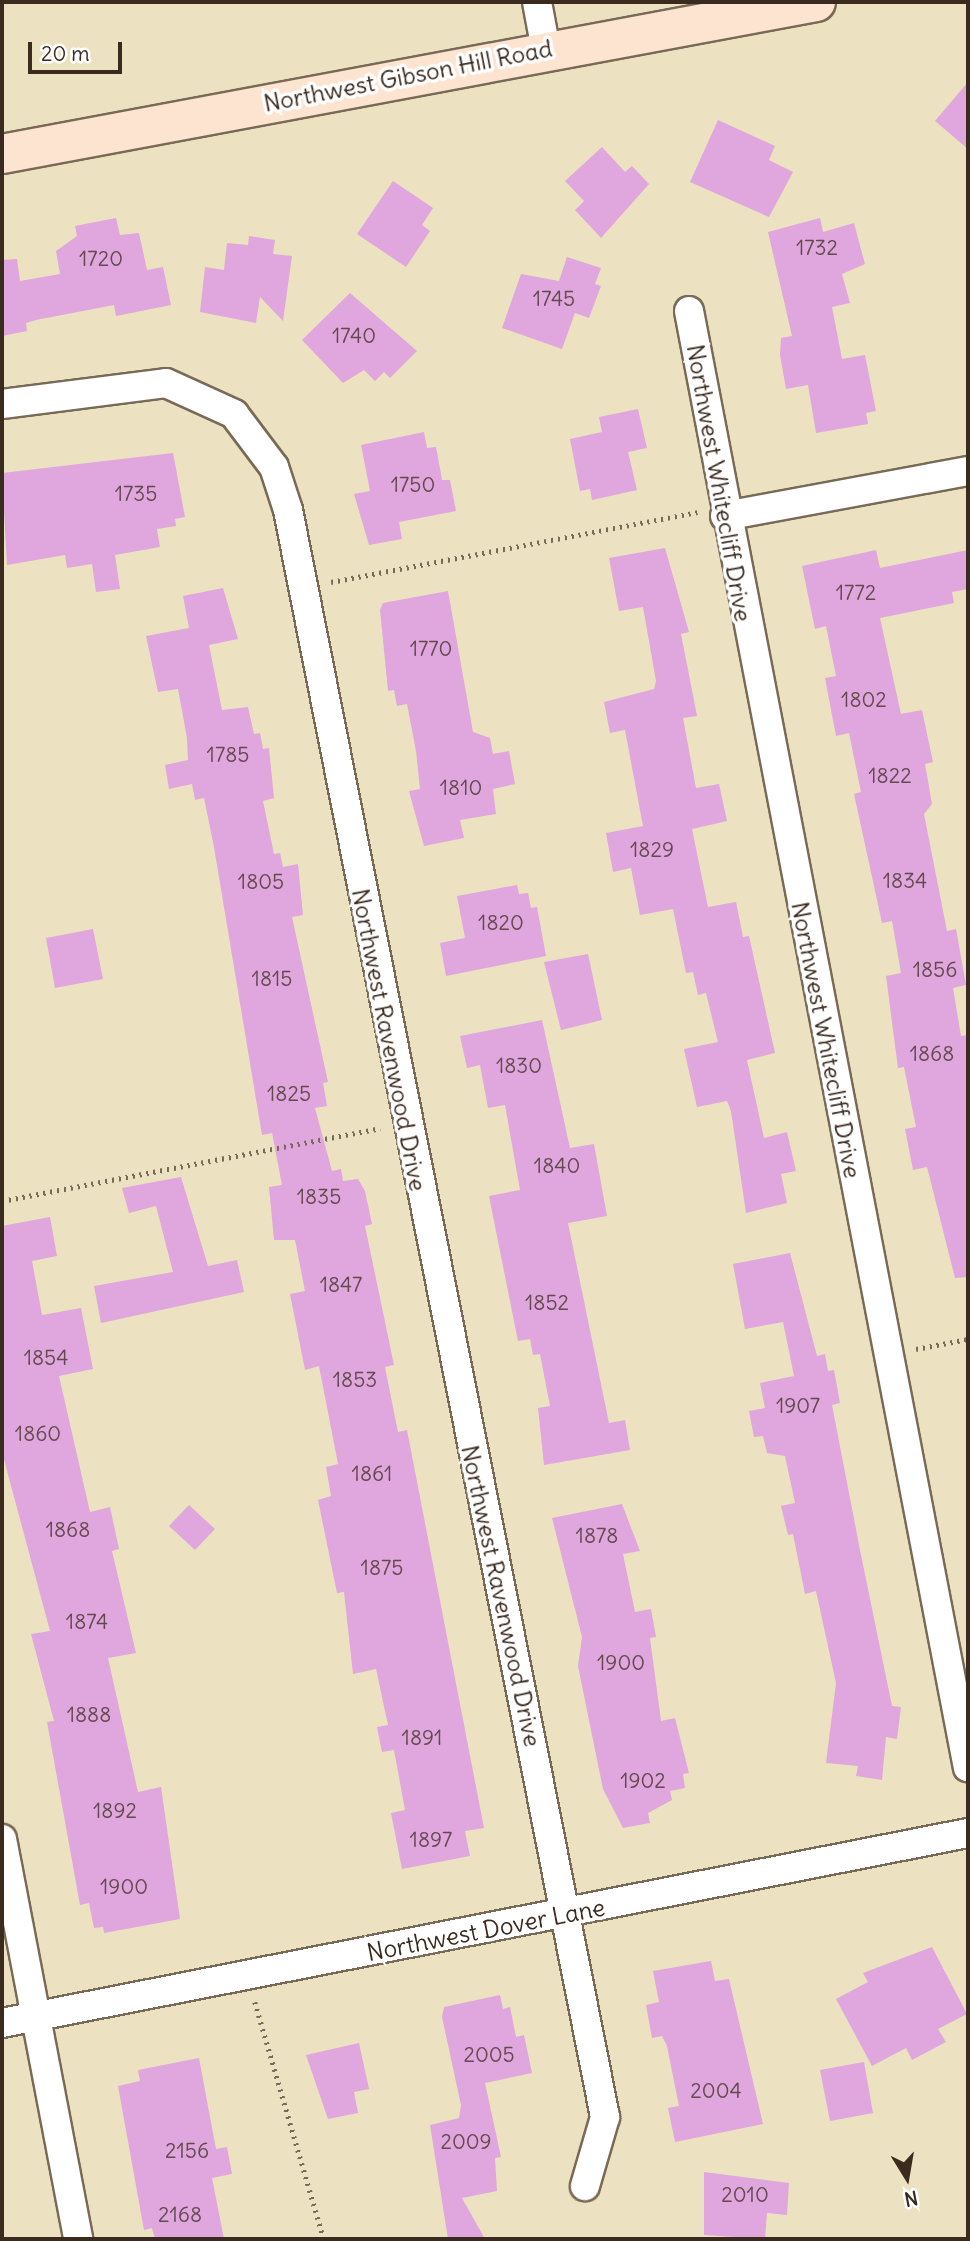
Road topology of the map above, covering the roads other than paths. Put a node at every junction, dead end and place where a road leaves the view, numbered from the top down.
1 (537, 2) edge
2 (816, 2) edge
3 (547, 50) junction
4 (2, 154) edge
5 (689, 311) dead end
6 (2, 404) edge
7 (968, 471) edge
8 (724, 512) junction
9 (968, 1768) edge
10 (968, 1833) edge
11 (2, 1839) edge
12 (566, 1916) junction
13 (34, 2016) junction
14 (2, 2023) edge
15 (585, 2186) dead end
16 (78, 2239) edge

1 - 3 street
2 - 3 main road, Northwest Gibson Hill Road
3 - 4 main road, Northwest Gibson Hill Road
5 - 8 street, Northwest Whitecliff Drive
6 - 12 street, Northwest Ravenwood Drive
7 - 8 street
8 - 9 street, Northwest Whitecliff Drive
10 - 12 street, Northwest Dover Lane
11 - 13 street
12 - 13 street, Northwest Dover Lane
12 - 15 street, Northwest Ravenwood Drive
13 - 14 street, Northwest Dover Lane
13 - 16 street

